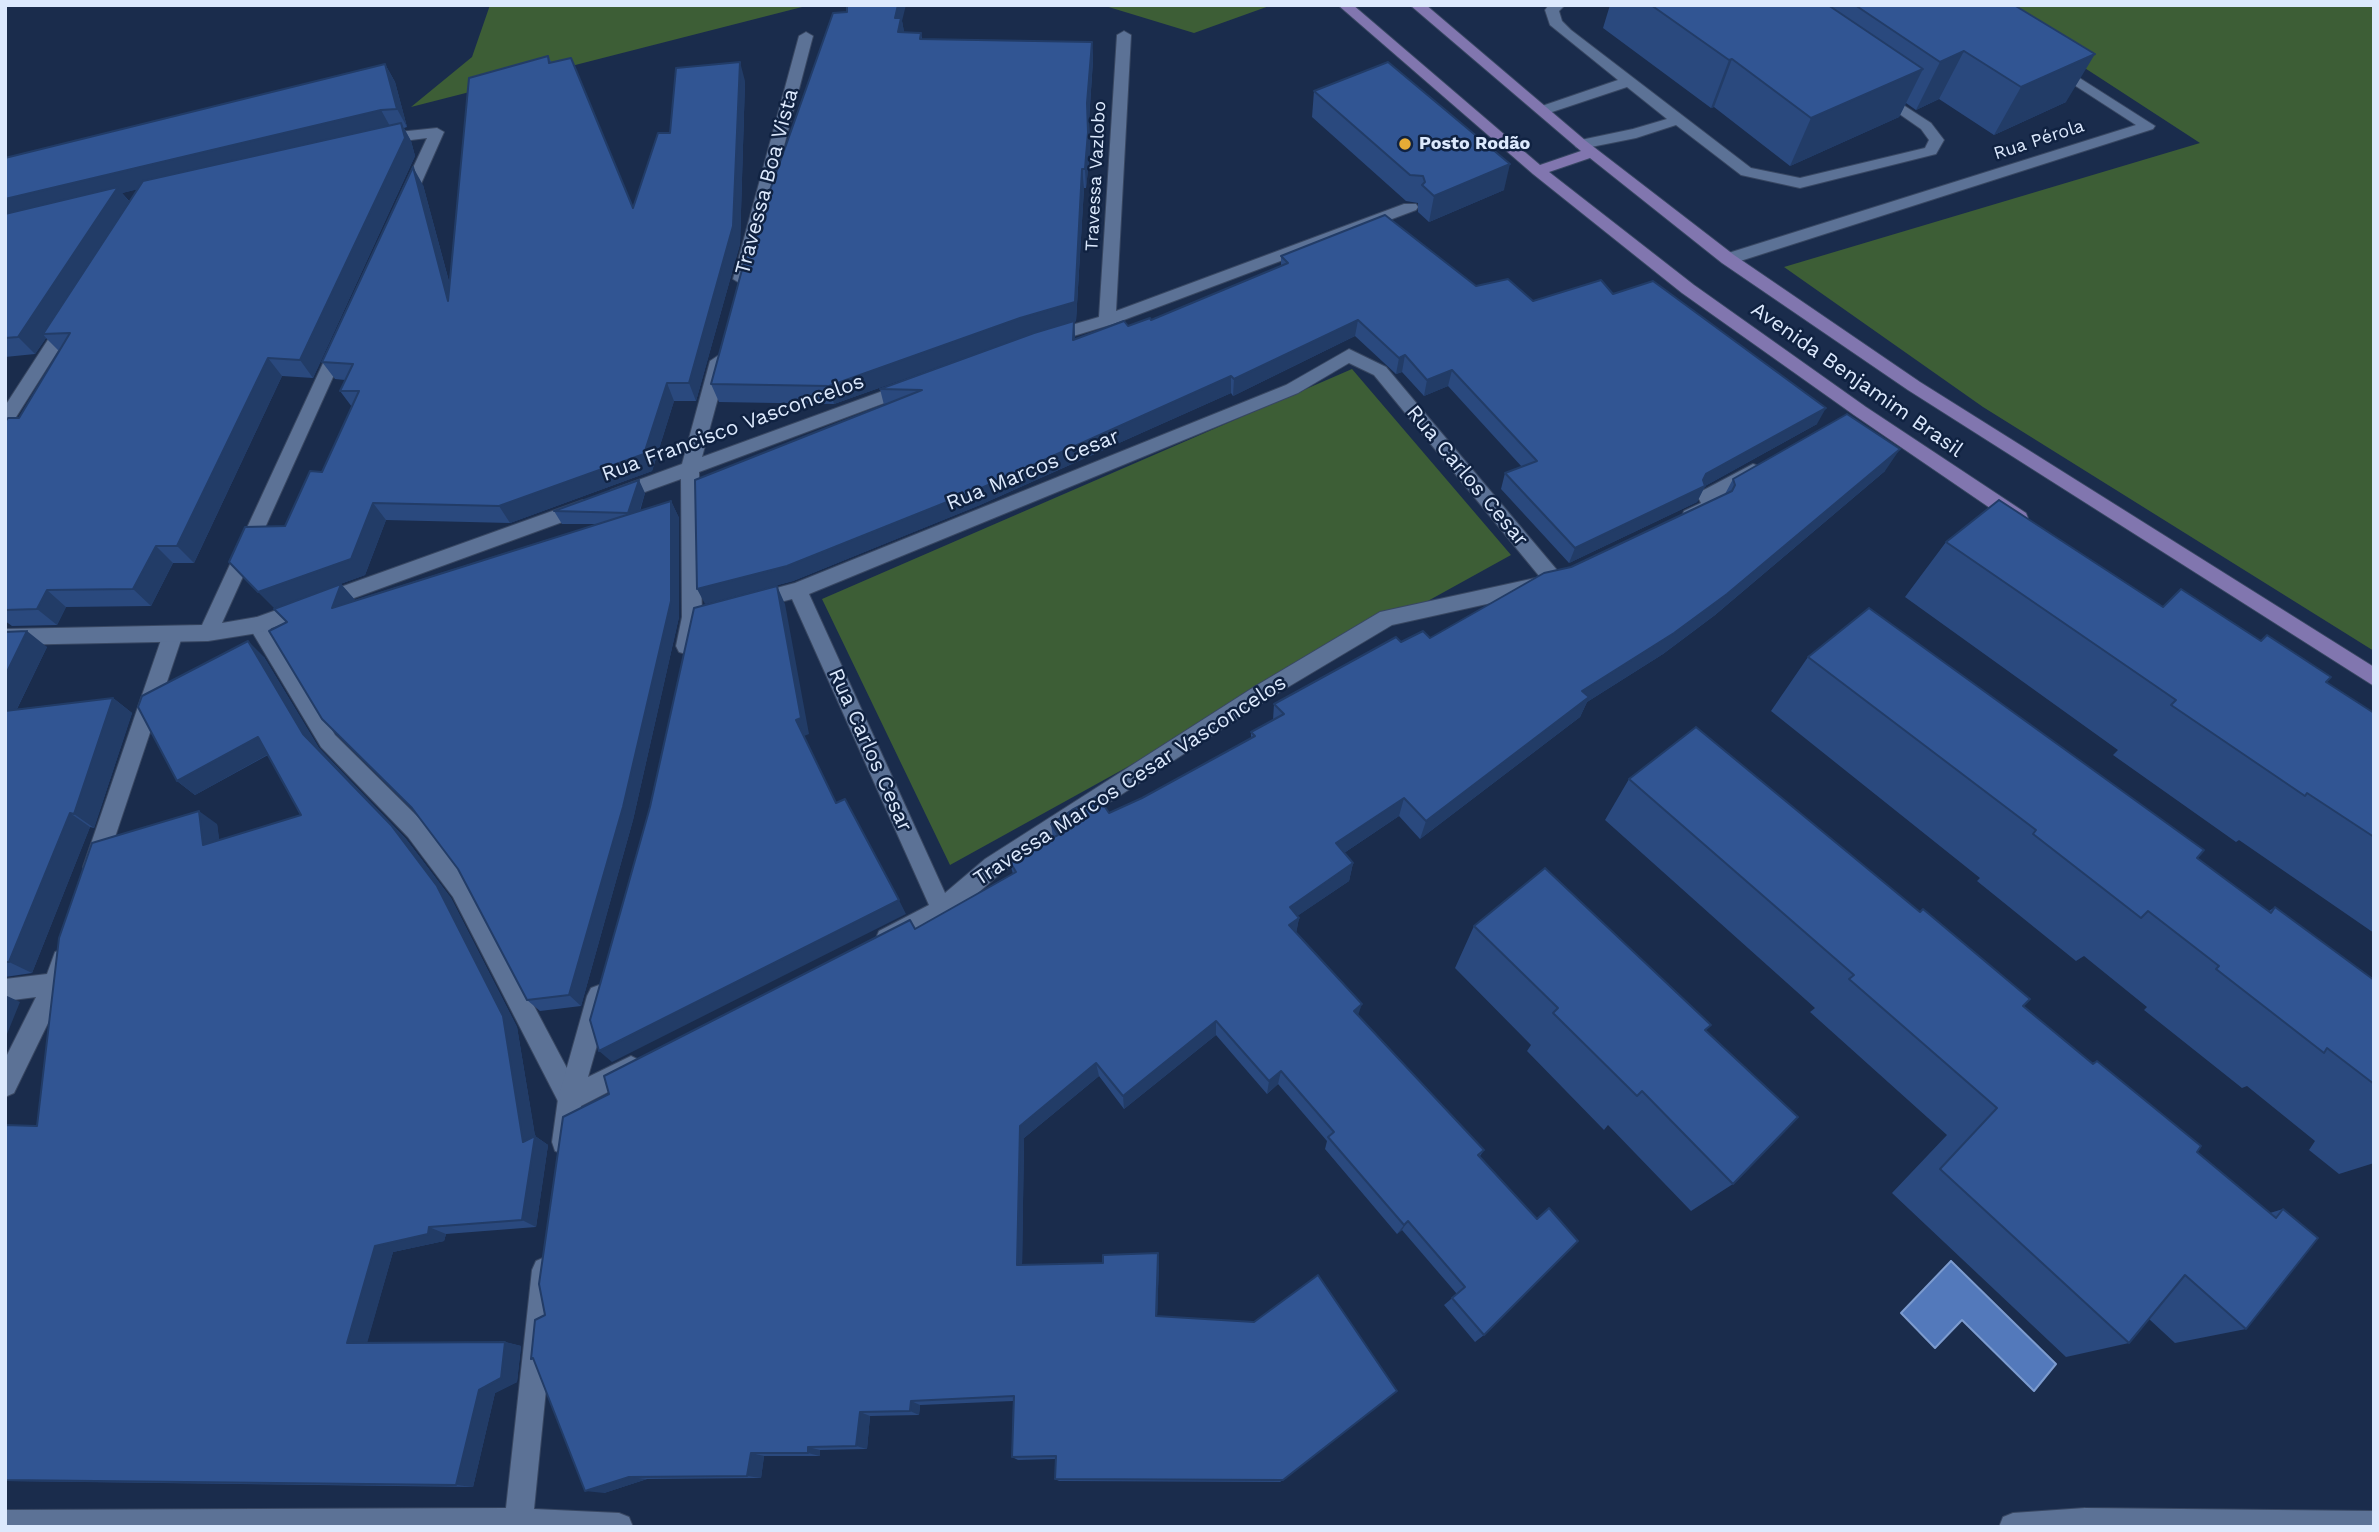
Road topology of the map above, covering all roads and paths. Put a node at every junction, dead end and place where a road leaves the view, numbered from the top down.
1 (1345, 5) edge
2 (1417, 5) edge
3 (1558, 5) edge
4 (1124, 35) dead end
5 (806, 36) dead end
6 (2042, 58) edge
7 (1631, 80) junction
8 (1871, 88) edge
9 (1544, 110) junction
10 (1678, 120) junction
11 (366, 142) edge
12 (1586, 148) junction
13 (1538, 171) junction
14 (1410, 206) dead end
15 (397, 220) edge
16 (1728, 260) junction
17 (736, 298) edge
18 (77, 307) edge
19 (1107, 320) junction
20 (345, 332) edge
21 (726, 338) edge
22 (1029, 343) edge
23 (1380, 372) joint
24 (925, 382) edge
25 (1860, 411) junction
26 (5, 421) edge
27 (1837, 425) edge
28 (1766, 464) edge
29 (690, 468) junction
30 (1676, 523) edge
31 (2029, 525) edge
32 (1561, 578) joint
33 (798, 590) junction
34 (732, 607) edge
35 (258, 625) junction
36 (208, 633) junction
37 (173, 634) junction
38 (5, 637) edge
39 (2318, 643) junction
40 (2303, 662) edge
41 (680, 671) edge
42 (2374, 678) edge
43 (89, 881) edge
44 (942, 910) junction
45 (68, 945) edge
46 (868, 948) edge
47 (603, 980) edge
48 (55, 984) junction
49 (5, 990) edge
50 (645, 1061) edge
51 (5, 1085) edge
52 (570, 1099) junction
53 (560, 1167) edge
54 (548, 1250) edge
55 (519, 1522) junction
56 (5, 1524) edge
57 (2374, 1525) edge
58 (619, 1527) edge
59 (2013, 1527) edge

1 - 13 main road, Avenida Benjamim Brasil
2 - 9 main road, Avenida Benjamim Brasil
3 - 7 street
4 - 19 street, Travessa Vazlobo
5 - 17 street, Travessa Boa Vista
6 - 16 street, Rua Pérola
7 - 9 street
7 - 10 street
8 - 10 street
9 - 12 main road, Avenida Benjamim Brasil
10 - 12 street
11 - 15 street
12 - 13 main road
12 - 16 main road, Avenida Benjamim Brasil
13 - 25 main road, Avenida Benjamim Brasil
14 - 19 street
16 - 39 main road, Avenida Benjamim Brasil
18 - 26 street
19 - 22 street
20 - 36 street
21 - 29 street
23 - 32 street, Rua Carlos Cesar
23 - 33 street, Rua Marcos Cesar
24 - 29 street, Rua Francisco Vasconcelos
25 - 27 street
25 - 31 main road, Avenida Benjamim Brasil
28 - 30 street
29 - 35 street, Rua Francisco Vasconcelos
29 - 41 street
32 - 44 street, Travessa Marcos Cesar Vasconcelos
33 - 34 street, Rua Marcos Cesar
33 - 44 street, Rua Carlos Cesar
35 - 36 street, Rua Francisco Vasconcelos
35 - 52 street
36 - 37 street, Rua Francisco Vasconcelos
37 - 38 street, Rua Francisco Vasconcelos
37 - 43 street
39 - 40 main road
39 - 42 main road, Avenida Benjamim Brasil
44 - 46 street, Travessa Marcos Cesar Vasconcelos
45 - 48 street
47 - 52 street
48 - 49 street
48 - 51 street
50 - 52 street
52 - 53 street
54 - 55 street
55 - 56 street
55 - 58 street
57 - 59 street

